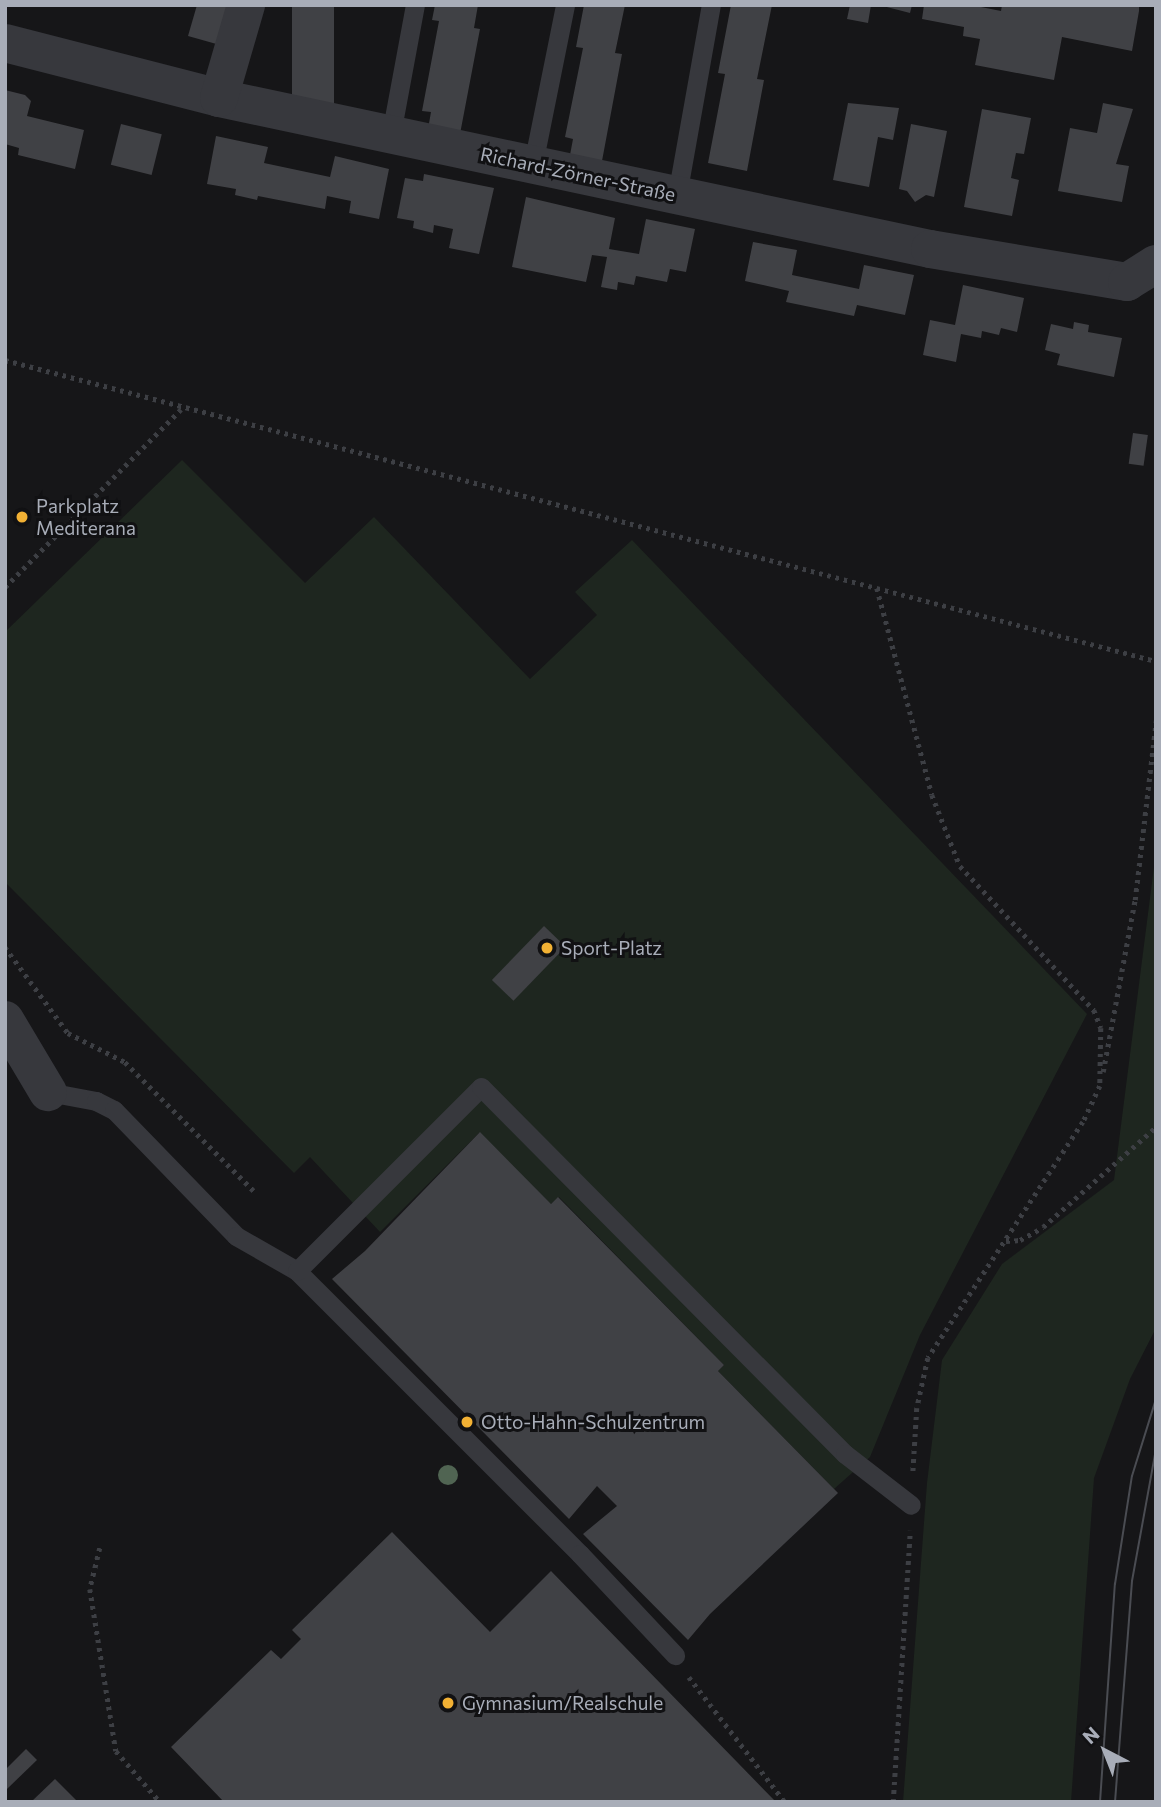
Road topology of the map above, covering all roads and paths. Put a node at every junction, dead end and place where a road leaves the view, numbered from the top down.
1 (246, 5) edge
2 (415, 5) edge
3 (565, 5) edge
4 (711, 5) edge
5 (5, 43) edge
6 (219, 98) junction
7 (391, 134) junction
8 (533, 164) junction
9 (677, 195) junction
10 (1154, 267) edge
11 (5, 360) edge
12 (182, 409) junction
13 (5, 587) edge
14 (877, 588) junction
15 (1156, 661) edge
16 (1156, 720) edge
17 (5, 947) edge
18 (5, 1020) edge
19 (1100, 1086) junction
20 (48, 1092) joint
21 (1156, 1127) edge
22 (254, 1191) dead end
23 (1006, 1241) junction
24 (297, 1271) junction
25 (911, 1505) junction
26 (100, 1548) dead end
27 (675, 1656) joint
28 (160, 1802) edge
29 (785, 1802) edge
30 (893, 1802) edge

1 - 6 street
2 - 7 lane
3 - 8 lane
4 - 9 lane
5 - 6 street, Richard-Zörner-Straße
6 - 7 street, Richard-Zörner-Straße
7 - 8 street, Richard-Zörner-Straße
8 - 9 street, Richard-Zörner-Straße
9 - 10 street, Richard-Zörner-Straße
11 - 12 path
12 - 13 path
12 - 14 path
14 - 15 path
14 - 19 path
16 - 19 path
17 - 22 path
18 - 20 street
19 - 23 path
20 - 24 lane
21 - 23 path
23 - 25 path
24 - 25 lane
24 - 27 lane
25 - 30 path
26 - 28 path
27 - 29 path

